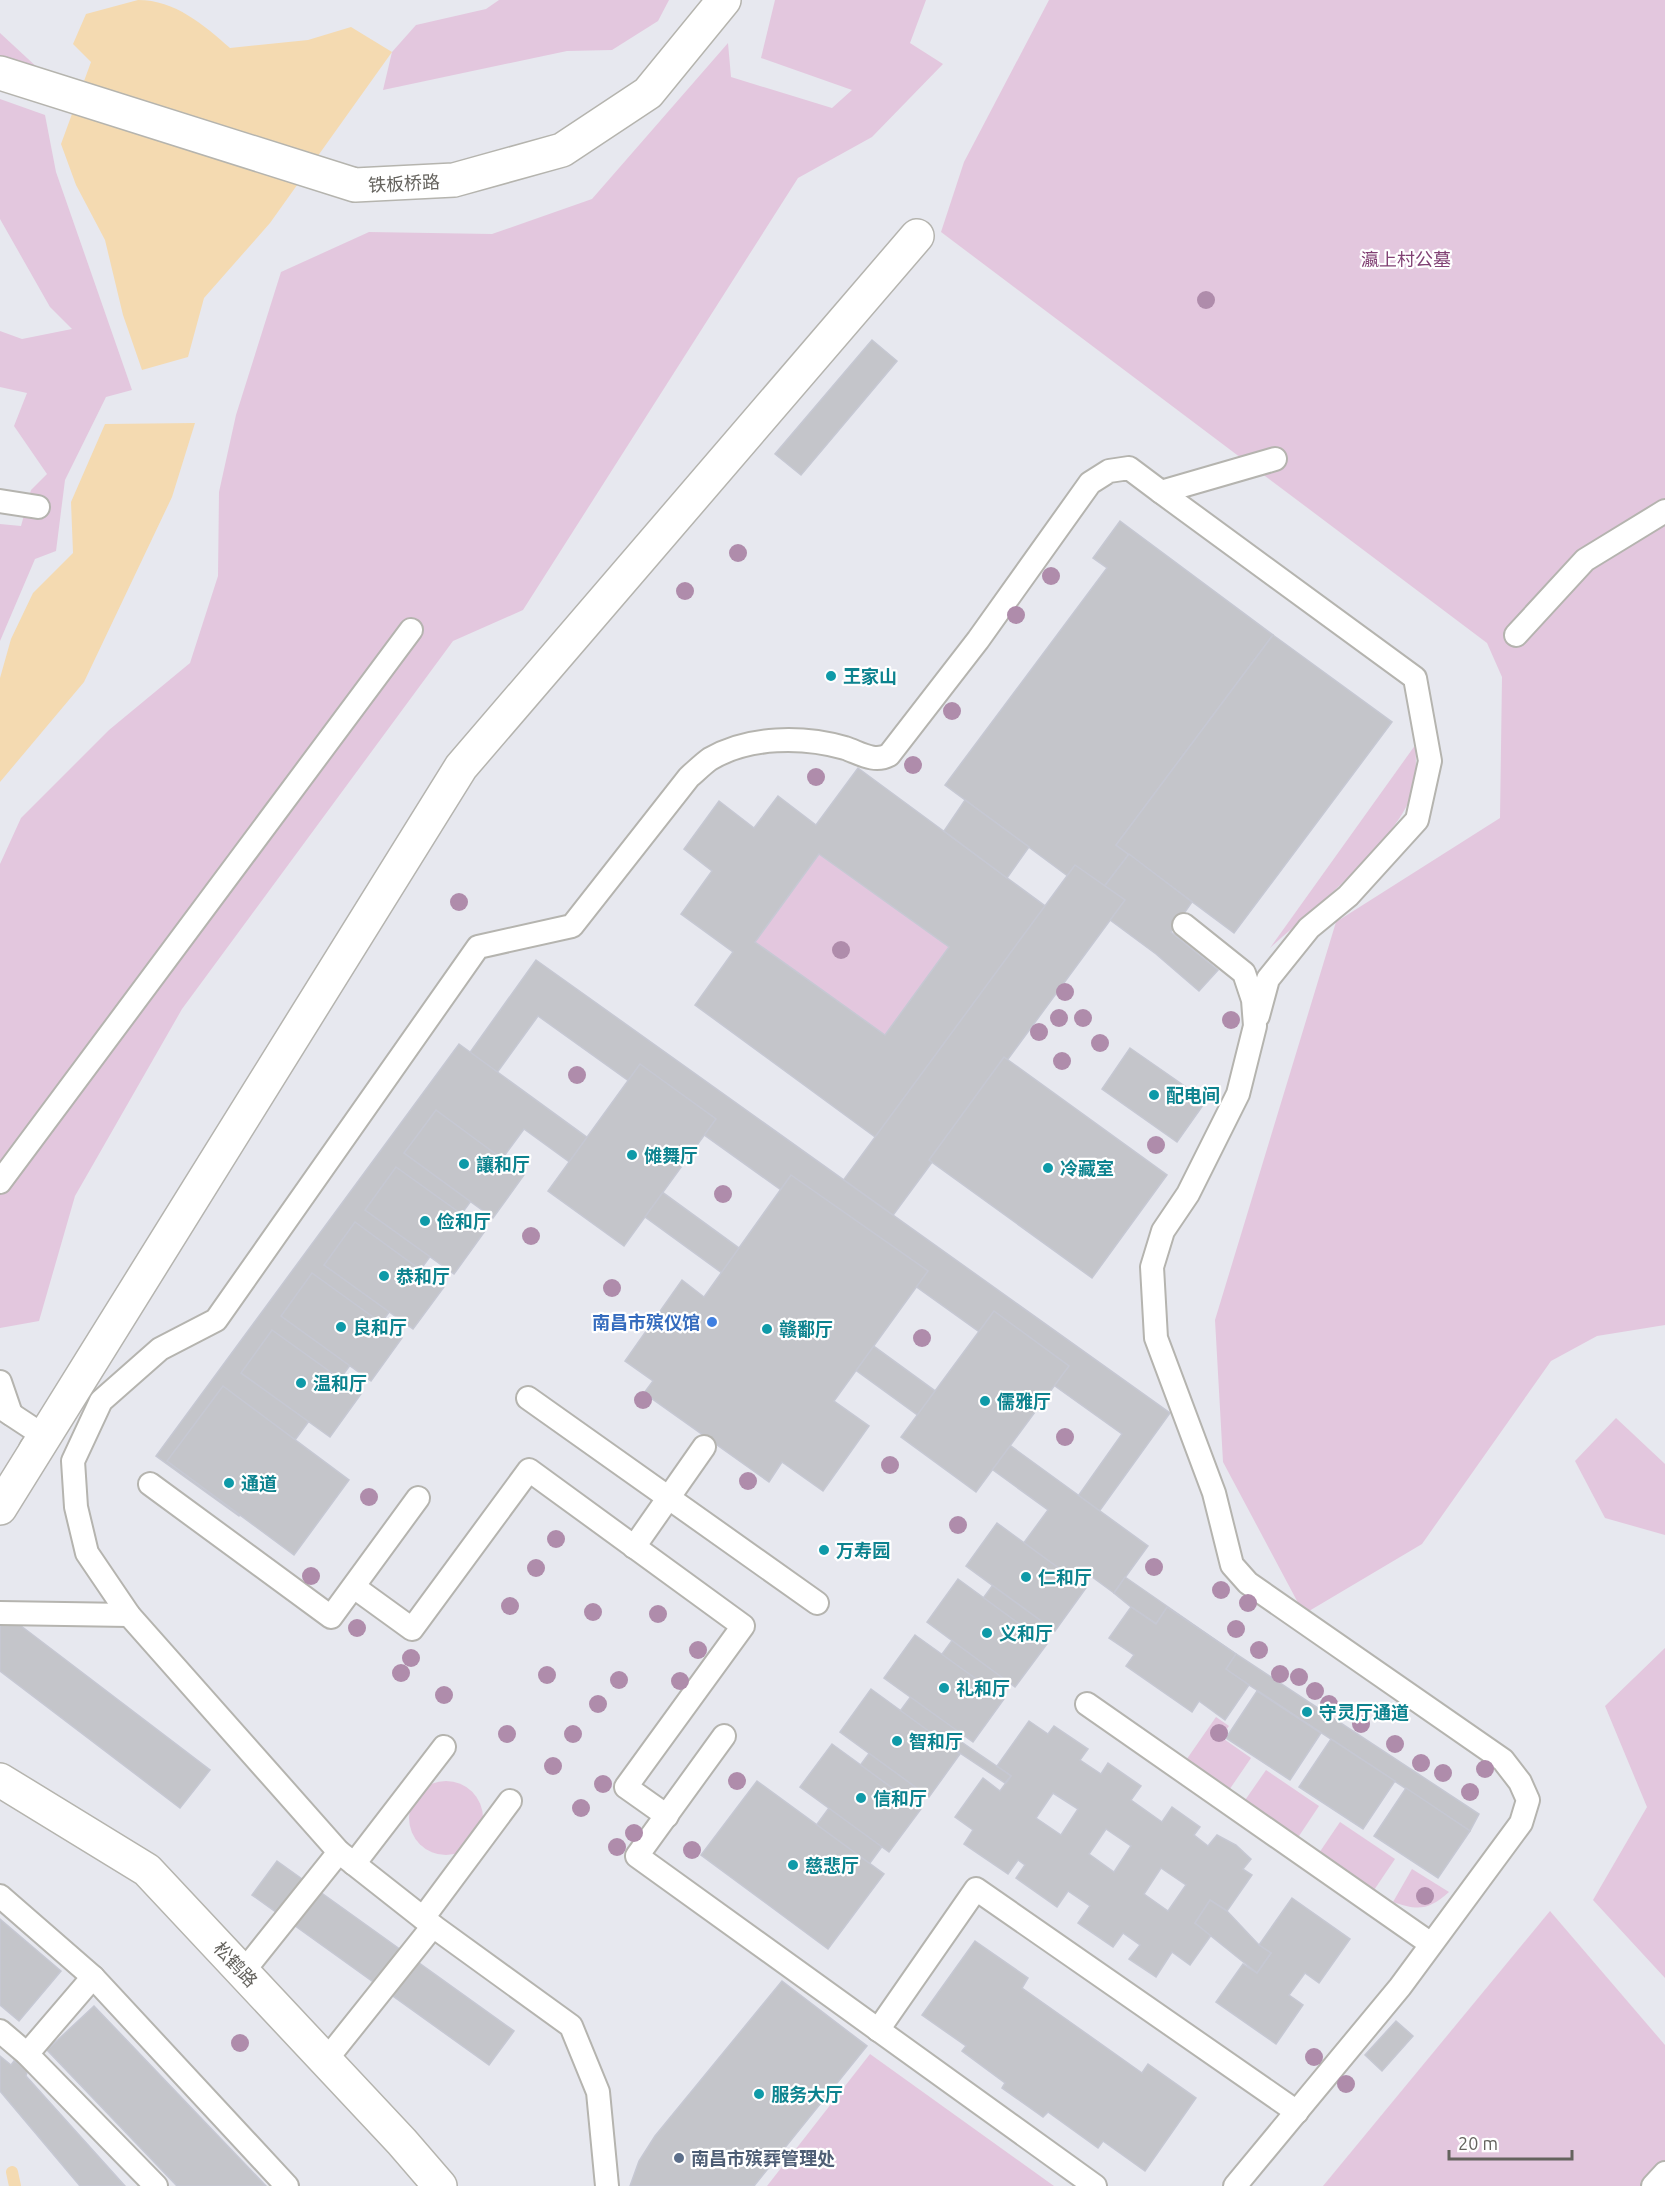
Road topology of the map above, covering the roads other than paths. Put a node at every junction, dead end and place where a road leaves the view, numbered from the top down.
1 (724, 0) edge
2 (0, 73) edge
3 (917, 236) dead end
4 (1275, 459) dead end
5 (1161, 492) junction
6 (0, 501) edge
7 (38, 507) dead end
8 (1665, 511) edge
9 (411, 630) dead end
10 (1516, 635) dead end
11 (1184, 925) dead end
12 (1255, 1026) junction
13 (0, 1182) edge
14 (0, 1382) edge
15 (528, 1398) dead end
16 (5, 1410) edge
17 (704, 1447) dead end
18 (150, 1484) dead end
19 (0, 1494) edge
20 (418, 1497) dead end
21 (669, 1497) junction
22 (0, 1508) edge
23 (634, 1547) junction
24 (354, 1587) junction
25 (817, 1603) dead end
26 (0, 1613) edge
27 (129, 1615) junction
28 (1087, 1704) dead end
29 (724, 1736) dead end
30 (444, 1747) dead end
31 (0, 1780) edge
32 (510, 1801) dead end
33 (667, 1816) junction
34 (346, 1858) junction
35 (0, 1896) edge
36 (428, 1922) junction
37 (1431, 1944) junction
38 (243, 1972) junction
39 (93, 1977) junction
40 (878, 2030) junction
41 (0, 2031) edge
42 (27, 2054) junction
43 (326, 2060) junction
44 (1297, 2112) junction
45 (1665, 2173) edge
46 (433, 2184) edge
47 (156, 2186) edge
48 (287, 2186) edge
49 (607, 2186) edge
50 (1095, 2186) edge
51 (1235, 2186) edge
52 (1653, 2186) edge

1 - 2 street, 铁板桥路
3 - 22 street
4 - 5 lane
5 - 12 lane
5 - 27 lane
6 - 7 lane
8 - 10 lane
9 - 13 lane
11 - 12 lane
12 - 37 lane
14 - 16 lane
15 - 21 lane
16 - 19 lane
17 - 21 lane
18 - 24 lane
20 - 24 lane
21 - 23 lane
21 - 25 lane
23 - 24 lane
23 - 33 lane
26 - 27 lane
27 - 34 lane
28 - 37 lane
29 - 33 lane
30 - 34 lane
31 - 38 street, 松鹤路
32 - 36 lane
33 - 40 lane
34 - 36 lane
34 - 38 lane
35 - 39 lane
36 - 43 lane
36 - 49 lane
37 - 44 lane
38 - 43 street, 松鹤路
39 - 42 lane
39 - 48 lane
40 - 44 lane
40 - 50 lane
41 - 42 lane
42 - 47 lane
43 - 46 street, 松鹤路
44 - 51 lane
45 - 52 lane

